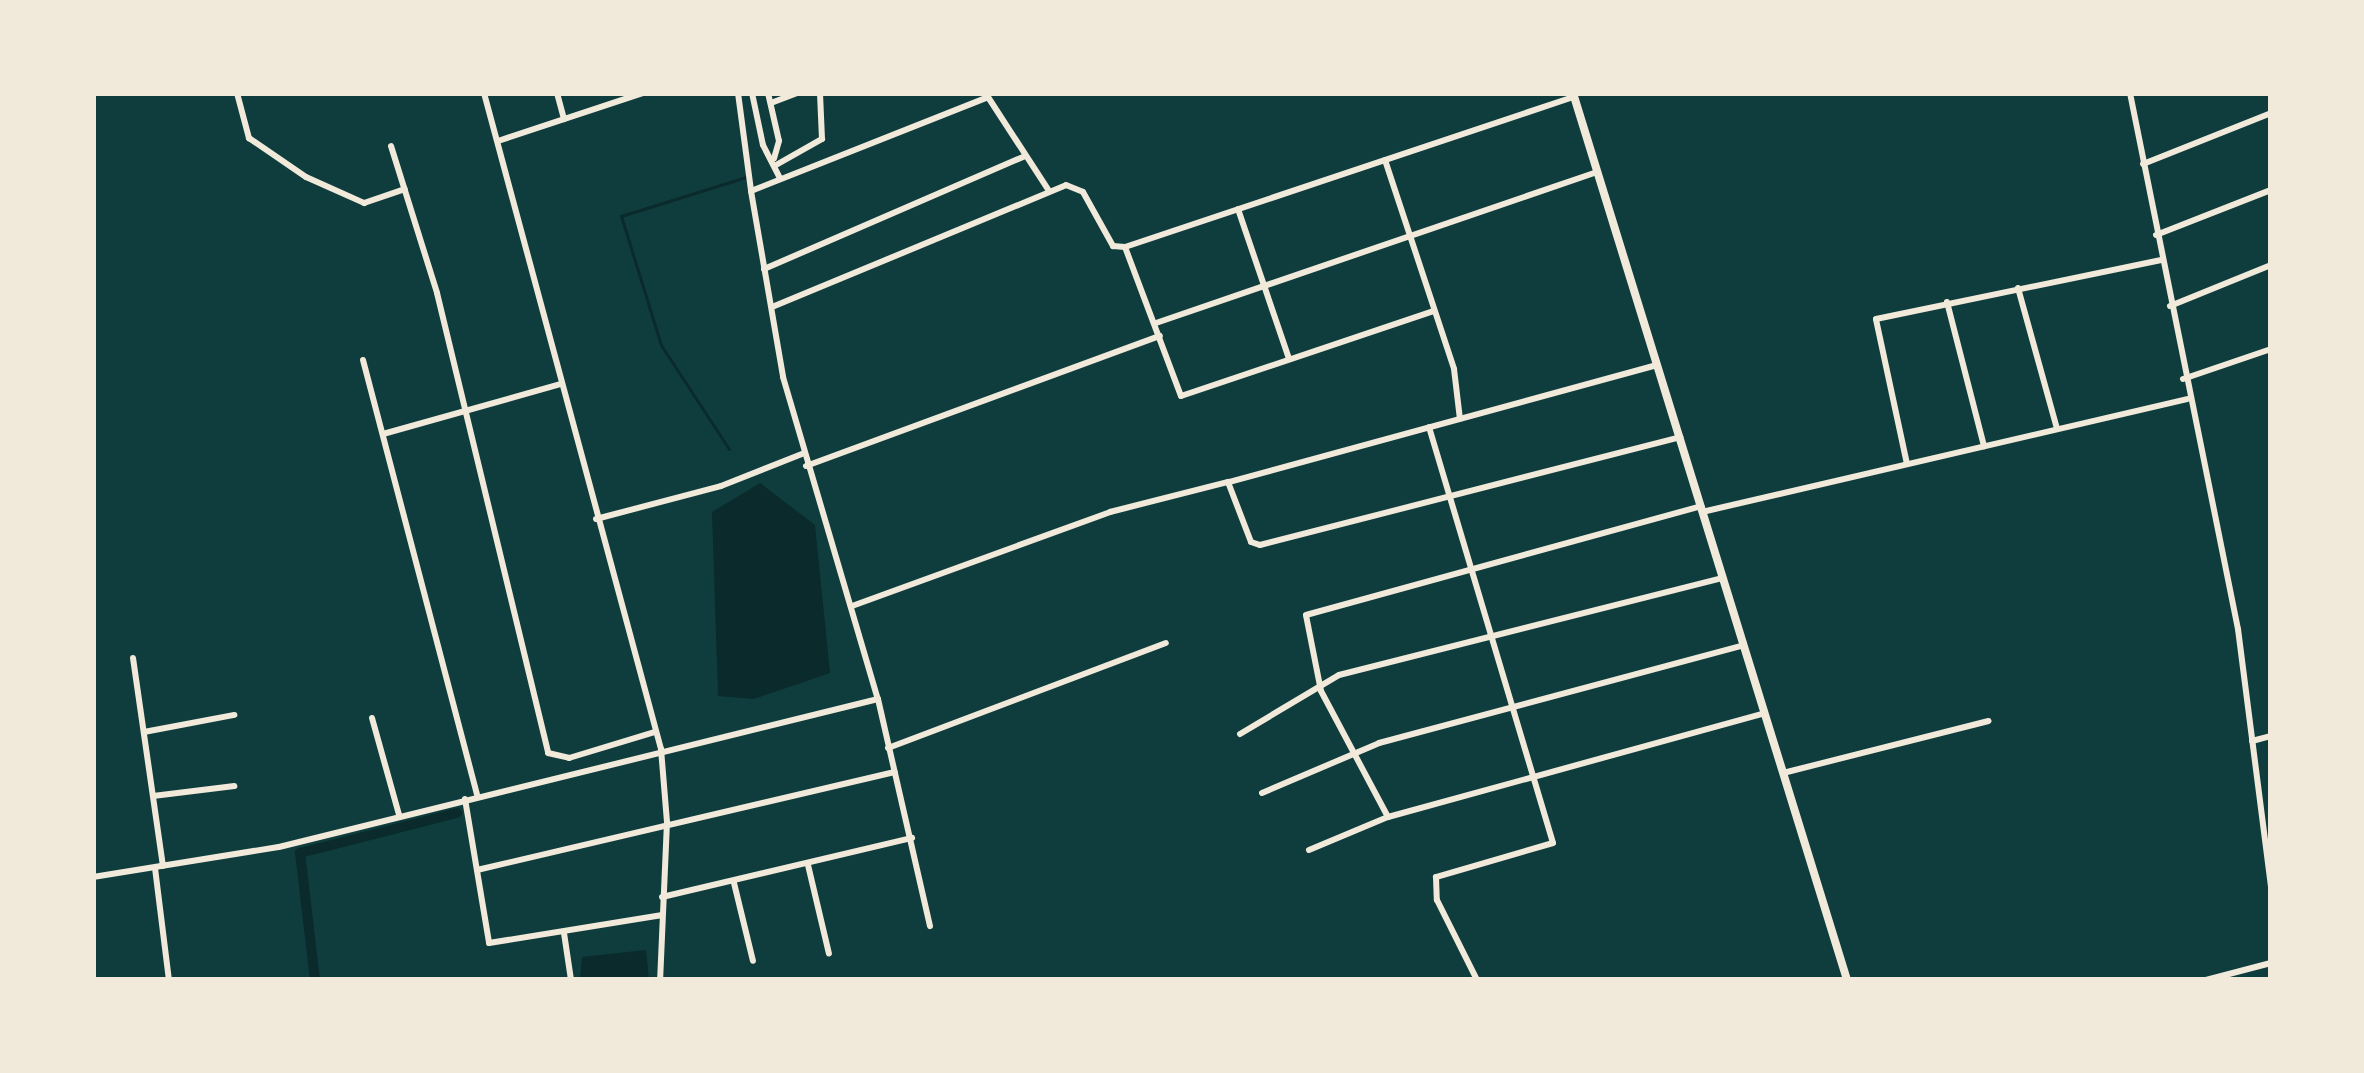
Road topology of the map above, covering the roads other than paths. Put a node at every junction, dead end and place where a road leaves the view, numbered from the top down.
1 (237, 93) edge
2 (484, 93) edge
3 (557, 93) edge
4 (643, 93) edge
5 (738, 93) edge
6 (752, 93) edge
7 (797, 93) edge
8 (820, 93) edge
9 (2130, 93) edge
10 (633, 94) edge
11 (987, 95) edge
12 (1574, 95) edge
13 (770, 98) edge
14 (2271, 113) edge
15 (564, 119) junction
16 (498, 141) junction
17 (391, 146) dead end
18 (1025, 156) junction
19 (1384, 160) junction
20 (775, 161) junction
21 (2144, 164) junction
22 (1598, 172) junction
23 (780, 178) junction
24 (405, 189) junction
25 (751, 190) junction
26 (2271, 190) edge
27 (1048, 191) junction
28 (1238, 209) junction
29 (2156, 235) junction
30 (1410, 236) junction
31 (1125, 247) junction
32 (2161, 260) junction
33 (2271, 266) edge
34 (764, 269) junction
35 (1264, 286) junction
36 (2018, 288) junction
37 (1947, 302) junction
38 (2170, 306) junction
39 (772, 307) junction
40 (1434, 311) junction
41 (1156, 322) junction
42 (1160, 336) junction
43 (2271, 349) edge
44 (363, 360) dead end
45 (1290, 360) junction
46 (1658, 365) junction
47 (2183, 380) junction
48 (561, 385) junction
49 (2187, 399) junction
50 (467, 416) junction
51 (1460, 419) junction
52 (1429, 427) junction
53 (2057, 429) junction
54 (383, 434) junction
55 (1679, 437) junction
56 (1984, 446) junction
57 (802, 454) junction
58 (1907, 464) junction
59 (806, 466) junction
60 (1228, 482) junction
61 (1450, 498) junction
62 (1702, 509) junction
63 (596, 519) junction
64 (1471, 568) junction
65 (1723, 578) junction
66 (852, 606) junction
67 (1492, 639) junction
68 (1166, 643) dead end
69 (1744, 645) junction
70 (133, 658) dead end
71 (1322, 691) junction
72 (878, 699) junction
73 (1513, 708) junction
74 (1765, 712) junction
75 (234, 716) dead end
76 (372, 718) dead end
77 (1989, 721) dead end
78 (657, 731) junction
79 (144, 732) junction
80 (1240, 734) dead end
81 (2271, 736) edge
82 (2252, 741) junction
83 (888, 748) junction
84 (661, 749) junction
85 (1354, 752) junction
86 (895, 772) junction
87 (1783, 773) junction
88 (1533, 778) junction
89 (234, 786) dead end
90 (1262, 793) dead end
91 (477, 794) junction
92 (153, 796) junction
93 (465, 799) junction
94 (399, 815) junction
95 (1388, 817) junction
96 (667, 822) junction
97 (912, 838) junction
98 (1309, 850) dead end
99 (808, 865) junction
100 (93, 866) edge
101 (159, 867) junction
102 (477, 870) junction
103 (93, 876) edge
104 (734, 883) junction
105 (2271, 886) edge
106 (662, 897) junction
107 (661, 915) junction
108 (930, 926) dead end
109 (564, 933) junction
110 (829, 954) dead end
111 (753, 961) dead end
112 (2271, 963) edge
113 (169, 980) edge
114 (571, 980) edge
115 (660, 980) edge
116 (1477, 980) edge
117 (1847, 980) edge
118 (2206, 980) edge

1 - 24 street
2 - 16 street
3 - 15 street
4 - 10 street
5 - 25 street
6 - 20 street
7 - 13 street
8 - 20 street
9 - 21 street
10 - 15 street
11 - 18 street
11 - 23 street
12 - 19 street
12 - 22 street
13 - 20 street
14 - 21 street
15 - 16 street
16 - 48 street
17 - 24 street
18 - 27 street
18 - 34 street
19 - 28 street
19 - 30 street
20 - 23 street
21 - 29 street
22 - 30 street
22 - 46 street
23 - 25 street
24 - 50 street
25 - 34 street
26 - 29 street
27 - 31 street
27 - 39 street
28 - 31 street
28 - 35 street
29 - 32 street
30 - 35 street
30 - 40 street
31 - 41 street
32 - 36 street
32 - 38 street
33 - 38 street
34 - 39 street
35 - 41 street
35 - 45 street
36 - 37 street
36 - 53 street
37 - 56 street
37 - 58 street
38 - 47 street
39 - 57 street
40 - 45 street
40 - 51 street
41 - 42 street
42 - 45 street
42 - 59 street
43 - 47 street
44 - 54 street
46 - 51 street
46 - 55 street
47 - 49 street
48 - 50 street
48 - 63 street
49 - 53 street
49 - 82 street
50 - 54 street
50 - 78 street
51 - 52 street
52 - 60 street
52 - 61 street
53 - 56 street
54 - 91 street
55 - 61 street
55 - 62 street
56 - 58 street
57 - 59 street
57 - 63 street
58 - 62 street
59 - 66 street
60 - 61 street
60 - 66 street
61 - 64 street
62 - 64 street
62 - 65 street
63 - 78 street
64 - 67 street
64 - 71 street
65 - 67 street
65 - 69 street
66 - 72 street
67 - 71 street
67 - 73 street
68 - 83 street
69 - 73 street
69 - 74 street
70 - 79 street
71 - 80 street
71 - 85 street
72 - 83 street
72 - 84 street
73 - 85 street
73 - 88 street
74 - 87 street
74 - 88 street
75 - 79 street
76 - 94 street
77 - 87 street
78 - 84 street
79 - 92 street
81 - 82 street
82 - 105 street
83 - 86 street
84 - 91 street
84 - 96 street
85 - 90 street
85 - 95 street
86 - 96 street
86 - 97 street
87 - 117 street
88 - 95 street
88 - 116 street
89 - 92 street
91 - 93 street
92 - 101 street
93 - 94 street
93 - 102 street
94 - 101 street
95 - 98 street
96 - 102 street
96 - 106 street
97 - 99 street
97 - 108 street
99 - 104 street
99 - 110 street
100 - 103 street
101 - 103 street
101 - 113 street
102 - 109 street
104 - 106 street
104 - 111 street
106 - 107 street
107 - 109 street
107 - 115 street
109 - 114 street
112 - 118 street

